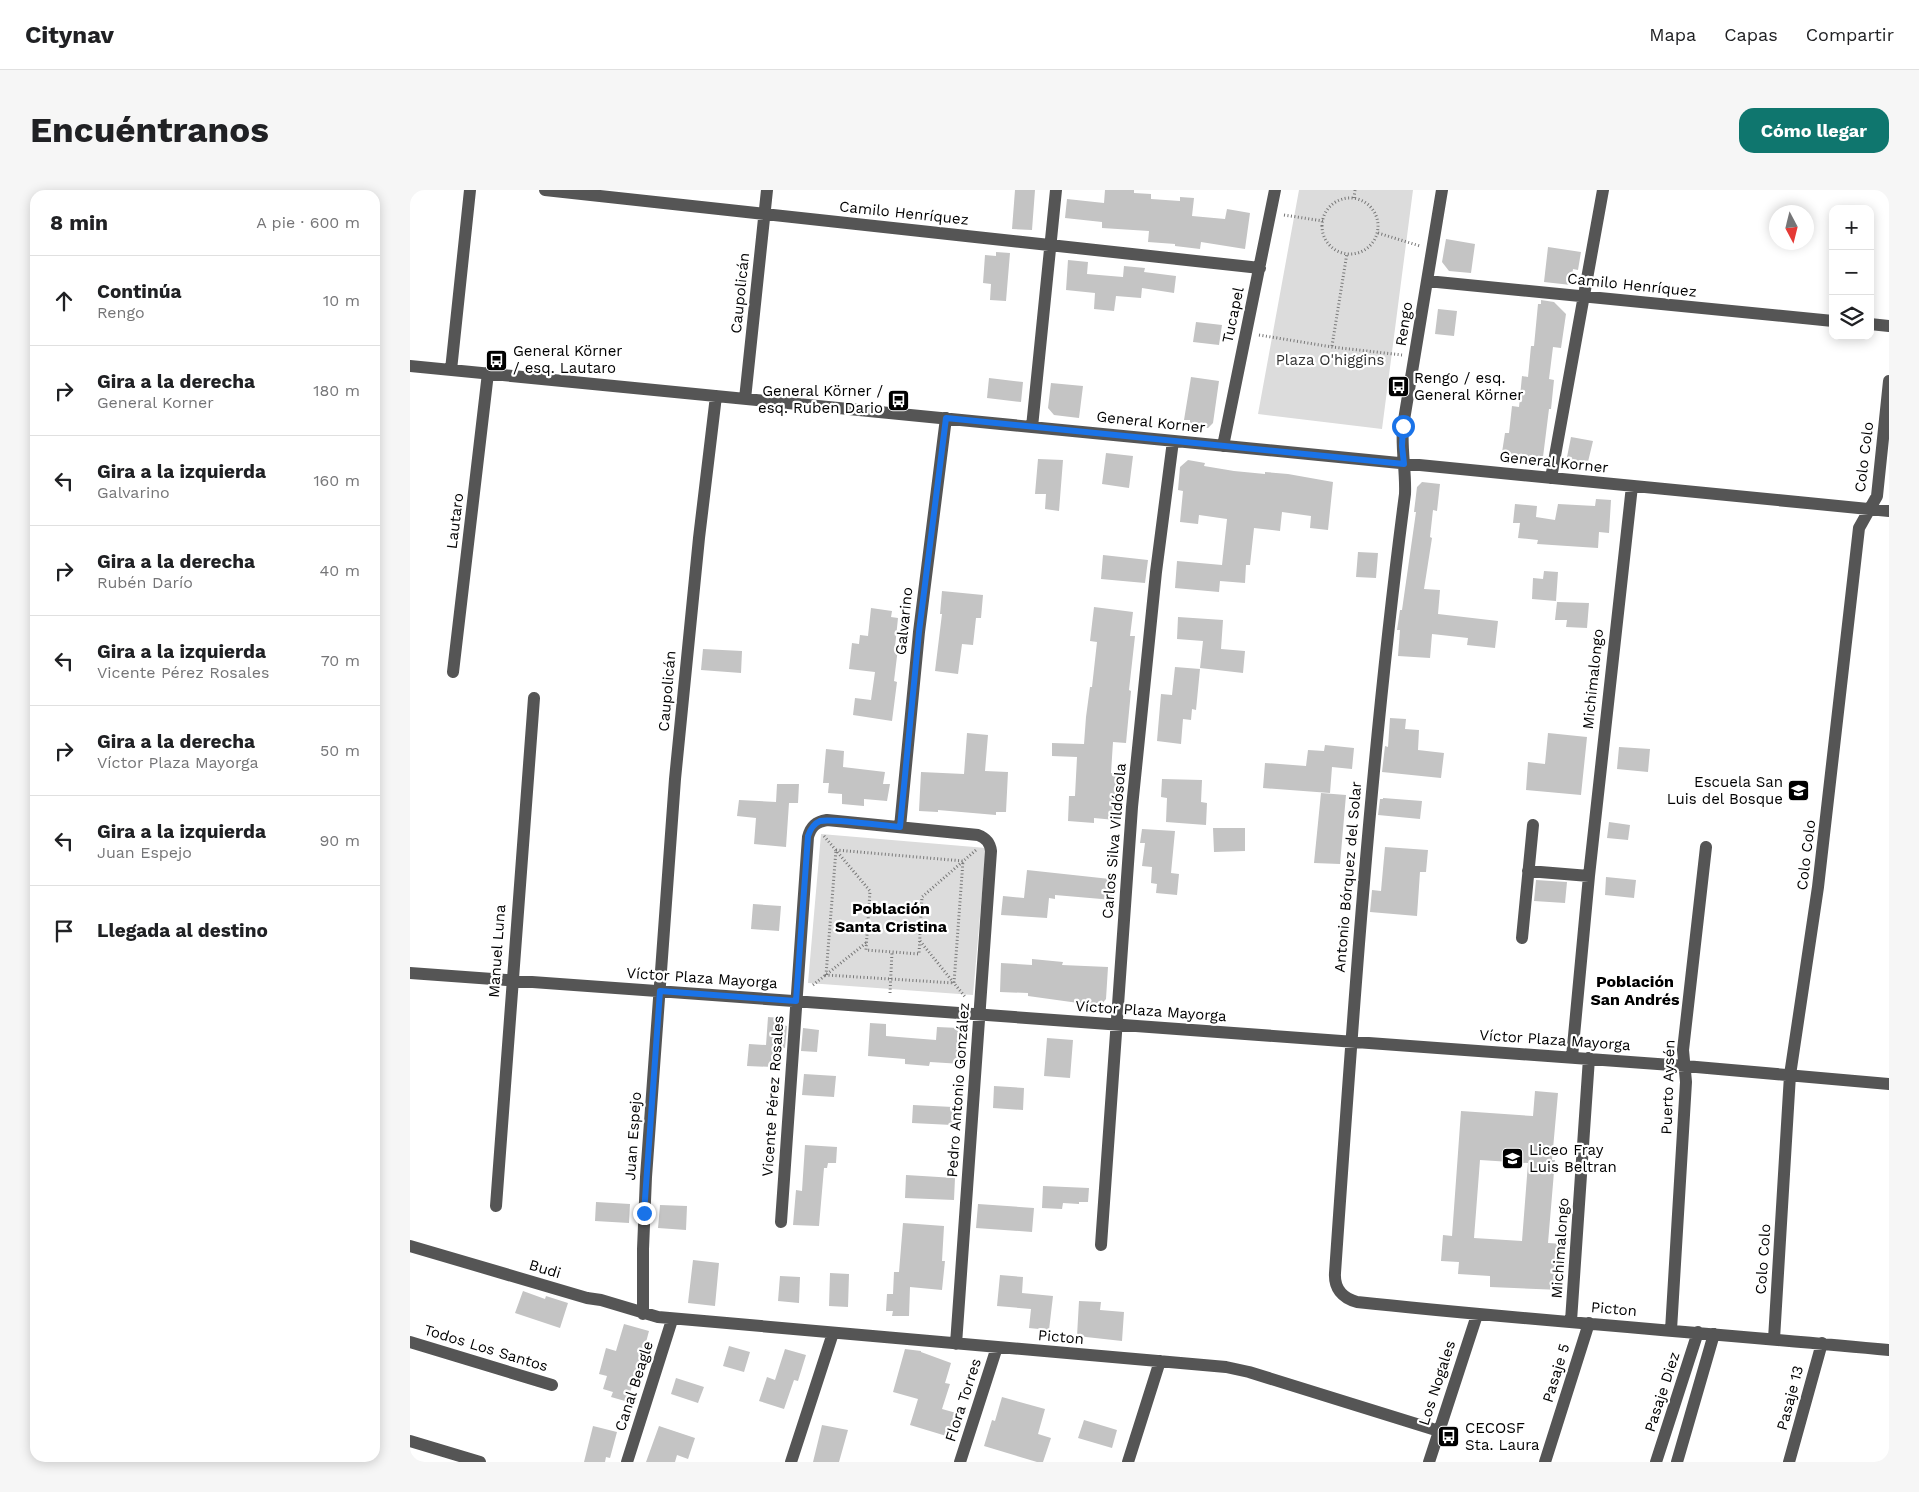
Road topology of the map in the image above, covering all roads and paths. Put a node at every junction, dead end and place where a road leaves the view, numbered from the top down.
1 (470, 190) edge
2 (545, 190) edge
3 (767, 190) edge
4 (1056, 190) edge
5 (1275, 190) edge
6 (1355, 190) edge
7 (1442, 190) edge
8 (1603, 190) edge
9 (1354, 198) junction
10 (1271, 212) junction
11 (764, 214) junction
12 (1323, 222) junction
13 (1378, 233) junction
14 (1050, 245) junction
15 (1432, 250) junction
16 (1347, 253) junction
17 (1260, 268) junction
18 (1427, 281) junction
19 (1584, 296) junction
20 (1829, 321) edge
21 (1874, 324) edge
22 (1889, 326) edge
23 (1246, 333) junction
24 (1332, 347) junction
25 (1415, 356) junction
26 (410, 366) edge
27 (451, 370) junction
28 (488, 373) junction
29 (1889, 380) edge
30 (716, 396) junction
31 (745, 399) junction
32 (946, 418) junction
33 (1032, 427) junction
34 (1174, 441) junction
35 (1224, 446) junction
36 (1404, 464) junction
37 (1551, 478) junction
38 (1632, 486) junction
39 (1871, 509) junction
40 (1889, 511) edge
41 (453, 672) dead end
42 (534, 698) dead end
43 (814, 825) junction
44 (1533, 825) dead end
45 (900, 827) junction
46 (987, 840) junction
47 (1706, 847) dead end
48 (836, 850) junction
49 (964, 861) junction
50 (1528, 871) junction
51 (1589, 876) junction
52 (1522, 938) dead end
53 (919, 940) junction
54 (866, 943) junction
55 (892, 952) junction
56 (410, 973) edge
57 (826, 975) junction
58 (891, 979) junction
59 (511, 980) junction
60 (954, 983) junction
61 (810, 987) dead end
62 (660, 991) junction
63 (890, 993) dead end
64 (967, 999) dead end
65 (796, 1001) junction
66 (980, 1014) junction
67 (1117, 1024) junction
68 (1351, 1042) junction
69 (1572, 1057) junction
70 (1589, 1058) junction
71 (1685, 1066) junction
72 (1790, 1075) junction
73 (1889, 1084) edge
74 (496, 1206) dead end
75 (781, 1222) dead end
76 (1101, 1245) dead end
77 (410, 1246) edge
78 (1340, 1292) joint
79 (643, 1314) junction
80 (1477, 1315) junction
81 (672, 1320) junction
82 (1572, 1321) junction
83 (1589, 1323) junction
84 (1671, 1330) junction
85 (1698, 1332) junction
86 (832, 1333) junction
87 (1714, 1334) junction
88 (1774, 1339) junction
89 (410, 1342) edge
90 (1822, 1343) junction
91 (956, 1344) junction
92 (997, 1347) junction
93 (1889, 1350) edge
94 (1160, 1361) junction
95 (552, 1385) dead end
96 (1439, 1431) junction
97 (410, 1442) edge
98 (480, 1462) edge
99 (626, 1462) edge
100 (791, 1462) edge
101 (960, 1462) edge
102 (1128, 1462) edge
103 (1429, 1462) edge
104 (1545, 1462) edge
105 (1656, 1462) edge
106 (1677, 1462) edge
107 (1789, 1462) edge

1 - 27 street
2 - 11 street, Camilo Henríquez
3 - 11 street, Caupolicán
4 - 14 street
5 - 10 street, Tucapel
6 - 9 path
7 - 15 street, Rengo
8 - 19 street
9 - 12 path
9 - 13 path
10 - 12 path
10 - 17 street, Tucapel
11 - 14 street, Camilo Henríquez
11 - 31 street, Caupolicán
12 - 16 path
13 - 15 path
13 - 16 path
14 - 17 street, Camilo Henríquez
14 - 33 street
15 - 18 street, Rengo
16 - 24 path
17 - 23 street, Tucapel
18 - 19 street, Camilo Henríquez
18 - 25 street, Rengo
19 - 20 street, Camilo Henríquez
19 - 37 street
21 - 22 street
23 - 24 path
23 - 35 street, Tucapel
24 - 25 path
25 - 36 street, Rengo
26 - 27 street, General Korner
27 - 28 street, General Korner
28 - 30 street, General Korner
28 - 41 street, Lautaro
29 - 39 street, Colo Colo
30 - 31 street, General Korner
30 - 62 street, Caupolicán
31 - 32 street, General Korner
32 - 33 street, General Korner
32 - 45 street, Galvarino
33 - 34 street, General Korner
34 - 35 street, General Korner
34 - 67 street, Carlos Silva Vildósola
35 - 36 street, General Korner
36 - 37 street, General Korner
36 - 68 street, Antonio Bórquez del Solar
37 - 38 street, General Korner
38 - 39 street, General Korner
38 - 51 street, Michimalongo
39 - 40 street, General Korner
39 - 72 street, Colo Colo
42 - 59 street, Manuel Luna
43 - 45 street
43 - 48 path
43 - 65 street, Vicente Pérez Rosales
44 - 50 street
45 - 46 street
46 - 49 path
46 - 66 street, Pedro Antonio González
47 - 71 street, Puerto Aysén
48 - 49 path
48 - 54 path
48 - 57 path
49 - 53 path
49 - 60 path
50 - 51 street
50 - 52 street
51 - 69 street, Michimalongo
53 - 55 path
53 - 60 path
54 - 55 path
54 - 57 path
55 - 58 path
56 - 59 street, Víctor Plaza Mayorga
57 - 58 path
57 - 61 path
58 - 60 path
58 - 63 path
59 - 62 street, Víctor Plaza Mayorga
59 - 74 street, Manuel Luna
60 - 64 path
62 - 65 street, Víctor Plaza Mayorga
62 - 79 street, Juan Espejo
65 - 66 street, Víctor Plaza Mayorga
65 - 75 street, Vicente Pérez Rosales
66 - 67 street, Víctor Plaza Mayorga
66 - 91 street, Pedro Antonio González
67 - 68 street, Víctor Plaza Mayorga
67 - 76 street, Carlos Silva Vildósola
68 - 69 street, Víctor Plaza Mayorga
68 - 78 street, Antonio Bórquez del Solar
69 - 70 street, Víctor Plaza Mayorga
70 - 71 street, Víctor Plaza Mayorga
70 - 82 street, Michimalongo
71 - 72 street, Víctor Plaza Mayorga
71 - 84 street, Puerto Aysén
72 - 73 street, Víctor Plaza Mayorga
72 - 88 street, Colo Colo
77 - 79 street, Budi
78 - 80 street, Picton
79 - 81 street, Budi
80 - 82 street, Picton
80 - 96 street, Los Nogales
81 - 86 street, Picton
81 - 99 street, Canal Beagle
82 - 83 street, Picton
83 - 84 street, Picton
83 - 104 street, Pasaje 5
84 - 85 street, Picton
85 - 87 street, Picton
85 - 105 street, Pasaje Diez
86 - 91 street, Picton
86 - 100 street
87 - 88 street, Picton
87 - 106 street
88 - 90 street, Picton
89 - 95 street, Todos Los Santos
90 - 93 street, Picton
90 - 107 street, Pasaje 13
91 - 92 street, Picton
92 - 94 street, Picton
92 - 101 street, Flora Torres
94 - 96 street, Picton
94 - 102 street
96 - 103 street, Los Nogales
97 - 98 street

